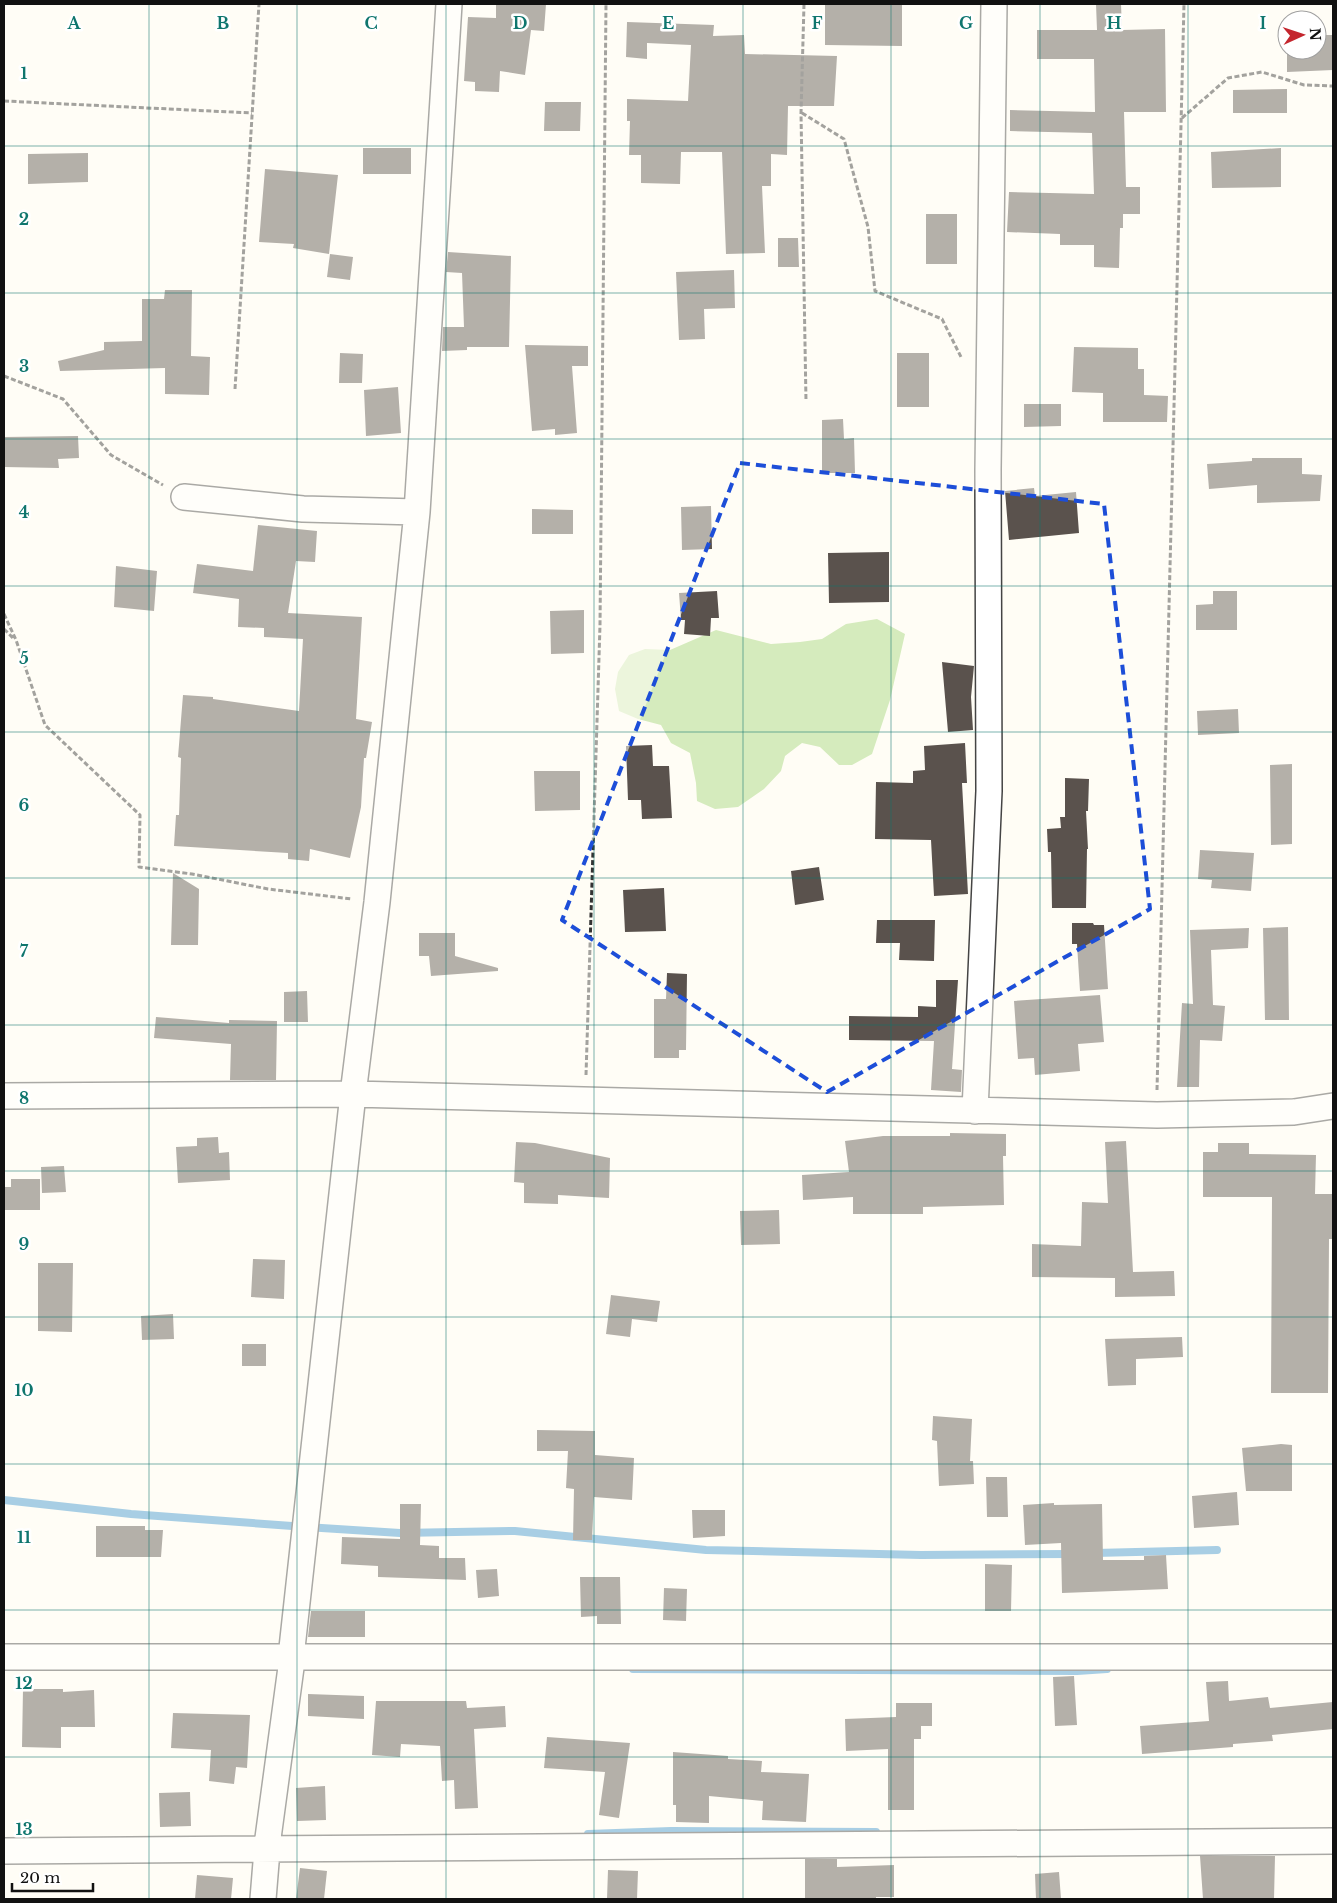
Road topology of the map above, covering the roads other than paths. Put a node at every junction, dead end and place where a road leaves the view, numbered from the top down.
1 (449, 4) edge
2 (994, 4) edge
3 (184, 497) road end
4 (417, 512) junction
5 (353, 1094) junction
6 (4, 1096) edge
7 (1333, 1106) edge
8 (975, 1111) junction
9 (4, 1657) edge
10 (290, 1657) junction
11 (1333, 1657) edge
12 (1333, 1841) edge
13 (267, 1850) junction
14 (4, 1851) edge
15 (263, 1899) edge

1 - 4 street
2 - 8 street
3 - 4 street
4 - 5 street
5 - 6 street
5 - 8 street
5 - 10 street
7 - 8 street
9 - 10 street
10 - 11 street
10 - 13 street
12 - 13 street
13 - 14 street
13 - 15 street

